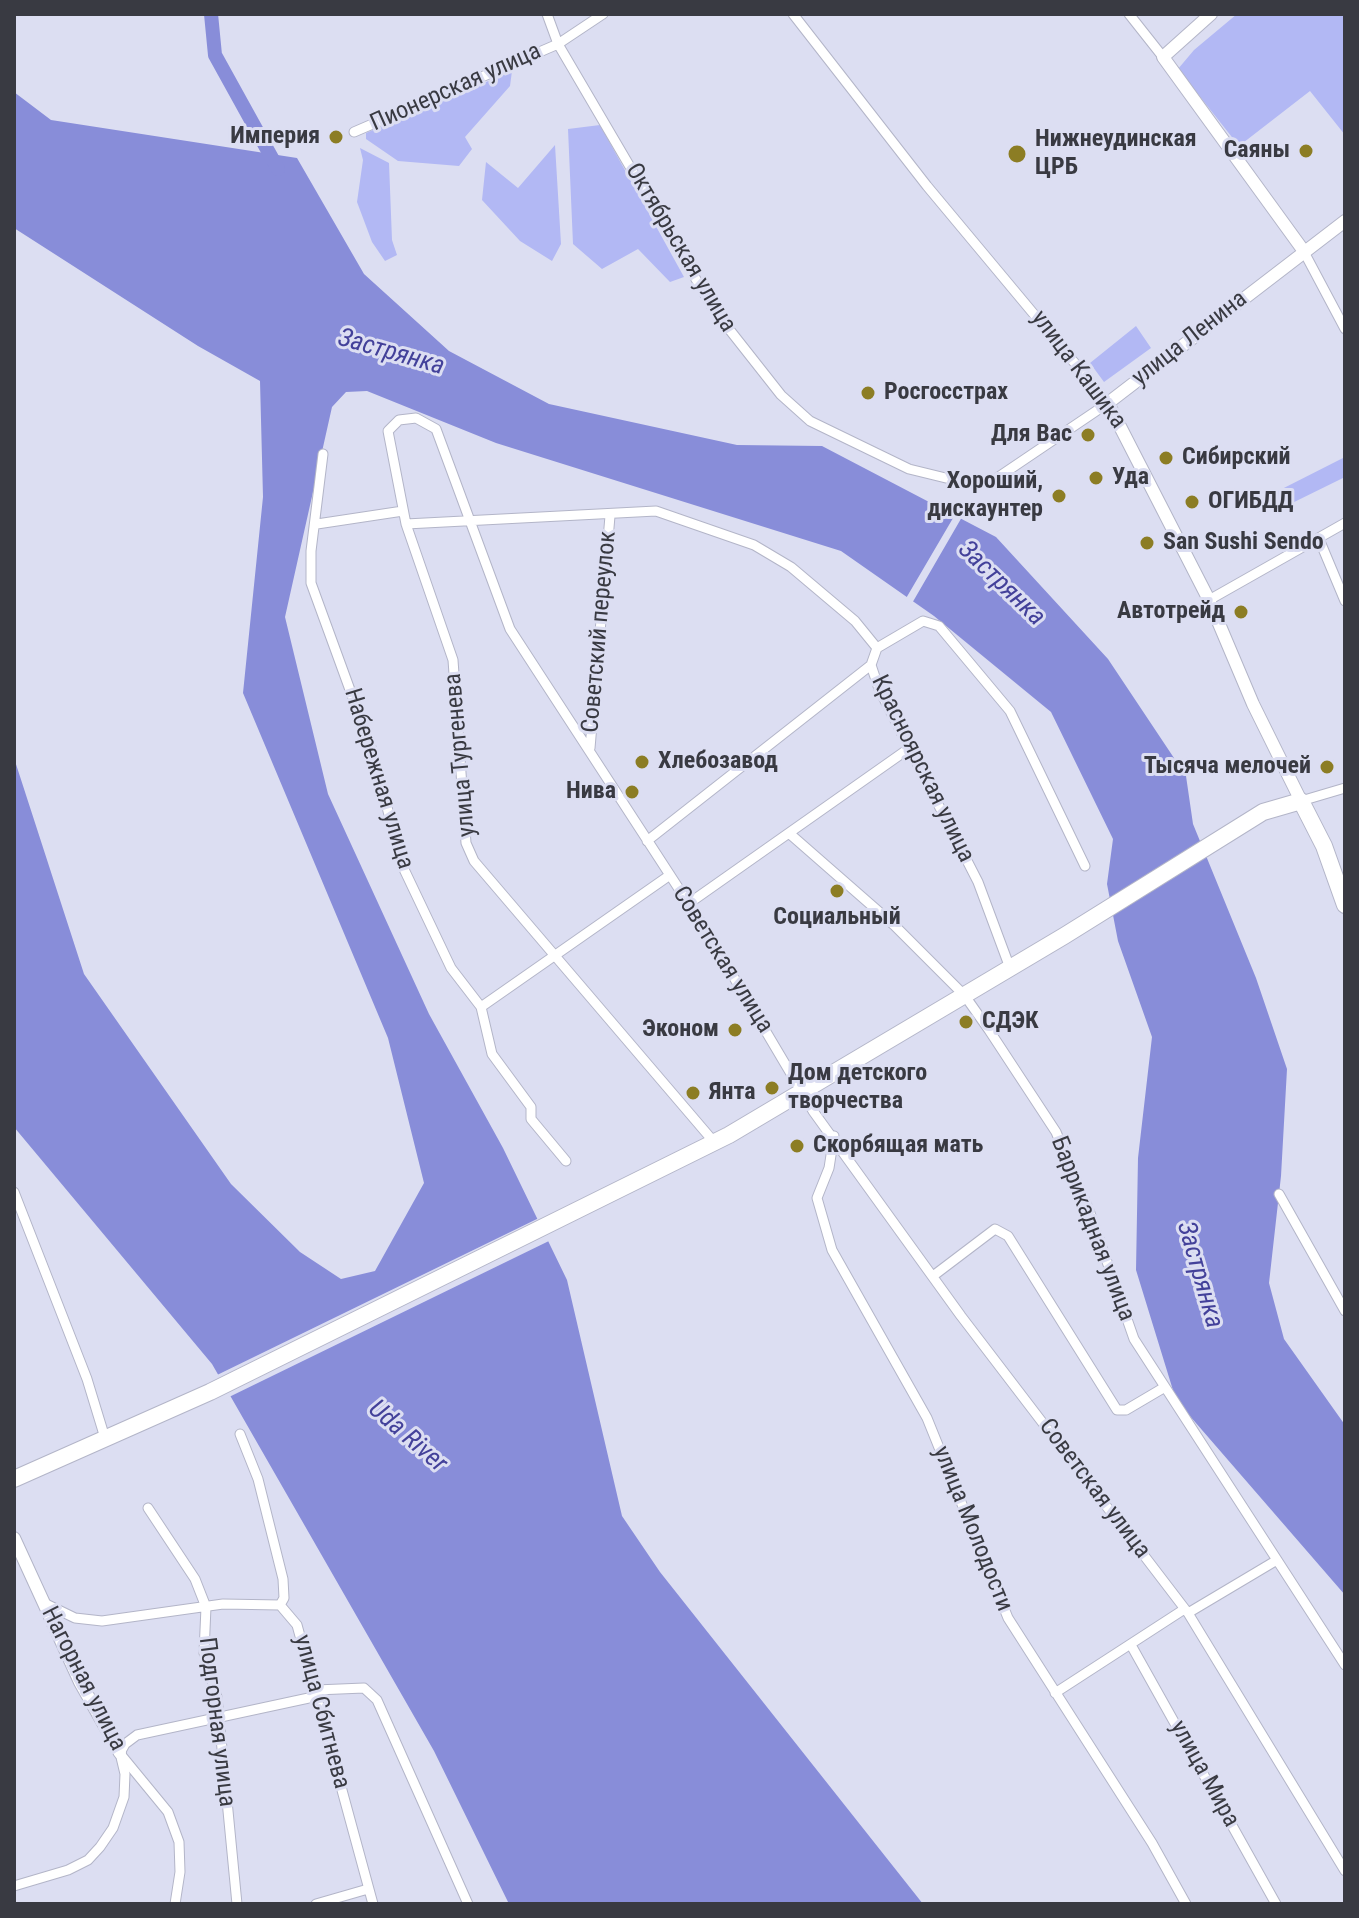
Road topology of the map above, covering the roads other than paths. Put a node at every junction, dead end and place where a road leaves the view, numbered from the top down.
1 (547, 14) edge
2 (603, 14) edge
3 (793, 14) edge
4 (1129, 14) edge
5 (1211, 14) edge
6 (558, 44) junction
7 (1163, 57) junction
8 (354, 132) dead end
9 (1345, 221) edge
10 (1303, 250) junction
11 (1345, 329) edge
12 (1108, 403) junction
13 (388, 431) joint
14 (323, 454) dead end
15 (994, 480) joint
16 (403, 511) junction
17 (610, 516) junction
18 (468, 523) junction
19 (1345, 523) edge
20 (317, 524) junction
21 (406, 524) junction
22 (1319, 539) junction
23 (1209, 600) junction
24 (1345, 601) edge
25 (877, 648) junction
26 (871, 665) junction
27 (911, 747) junction
28 (590, 748) junction
29 (1345, 788) edge
30 (1301, 801) junction
31 (790, 834) junction
32 (647, 841) junction
33 (1085, 866) dead end
34 (670, 875) junction
35 (688, 904) junction
36 (1345, 905) edge
37 (554, 953) junction
38 (1010, 968) junction
39 (965, 996) junction
40 (481, 1007) junction
41 (802, 1093) junction
42 (834, 1136) junction
43 (714, 1142) junction
44 (566, 1161) dead end
45 (14, 1192) edge
46 (1279, 1194) dead end
47 (933, 1276) junction
48 (1345, 1311) edge
49 (1165, 1387) junction
50 (240, 1434) dead end
51 (105, 1438) junction
52 (14, 1479) edge
53 (148, 1508) dead end
54 (14, 1538) edge
55 (1277, 1560) junction
56 (44, 1603) junction
57 (280, 1605) junction
58 (206, 1607) junction
59 (1186, 1612) junction
60 (75, 1618) junction
61 (60, 1640) junction
62 (1131, 1645) junction
63 (1345, 1665) edge
64 (317, 1693) junction
65 (1055, 1693) junction
66 (217, 1715) junction
67 (120, 1753) junction
68 (1345, 1871) edge
69 (14, 1886) edge
70 (368, 1889) junction
71 (175, 1904) edge
72 (237, 1904) edge
73 (316, 1904) edge
74 (373, 1904) edge
75 (468, 1904) edge
76 (1186, 1904) edge
77 (1276, 1904) edge

1 - 6 street, Октябрьская улица
2 - 6 street, Пионерская улица
3 - 12 street, улица Кашика
4 - 7 street
5 - 7 street
6 - 8 street, Пионерская улица
6 - 15 street, Октябрьская улица
7 - 10 street
9 - 10 street, улица Ленина
10 - 11 street
10 - 12 street, улица Ленина
12 - 15 street, улица Ленина
12 - 23 street, улица Кашика
13 - 16 street, улица Тургенева
13 - 18 street, Советская улица
14 - 20 street, Набережная улица
16 - 20 street
16 - 21 street, улица Тургенева
17 - 18 street, Красноярская улица
17 - 25 street, Красноярская улица
17 - 28 street, Советский переулок
18 - 21 street, Красноярская улица
18 - 28 street, Советская улица
19 - 22 street
20 - 40 street, Набережная улица
21 - 37 street, улица Тургенева
22 - 23 street
22 - 24 street
23 - 30 street, улица Кашика
25 - 26 street, Красноярская улица
25 - 33 street
26 - 27 street, Красноярская улица
26 - 32 street
27 - 31 street
27 - 38 street, Красноярская улица
28 - 32 street, Советская улица
29 - 30 street
30 - 36 highway, улица Кашика
30 - 38 highway
31 - 35 street
31 - 39 street, Баррикадная улица
32 - 34 street, Советская улица
34 - 35 street, Советская улица
34 - 37 street
35 - 41 street, Советская улица
37 - 40 street
37 - 43 street, улица Тургенева
38 - 39 highway
39 - 41 highway
39 - 49 street, Баррикадная улица
40 - 44 street, Набережная улица
41 - 42 street, Советская улица
41 - 43 highway
42 - 47 street, Советская улица
42 - 65 street, улица Молодости
43 - 51 highway
45 - 51 street
46 - 48 street
47 - 49 street
47 - 59 street, Советская улица
49 - 55 street, Баррикадная улица
50 - 57 street, улица Сбитнева
51 - 52 highway
53 - 58 street, Подгорная улица
54 - 56 street, Нагорная улица
55 - 59 street
55 - 63 street, Баррикадная улица
56 - 60 street
56 - 61 street, Нагорная улица
57 - 58 street
57 - 64 street, улица Сбитнева
58 - 60 street
58 - 66 street, Подгорная улица
59 - 62 street
59 - 68 street, Советская улица
60 - 61 street
61 - 67 street, Нагорная улица
62 - 65 street
62 - 77 street, улица Мира
64 - 66 street
64 - 70 street, улица Сбитнева
64 - 75 street
65 - 76 street, улица Молодости
66 - 67 street
66 - 72 street, Подгорная улица
67 - 69 street
67 - 71 street, Нагорная улица
70 - 73 street
70 - 74 street, улица Сбитнева

